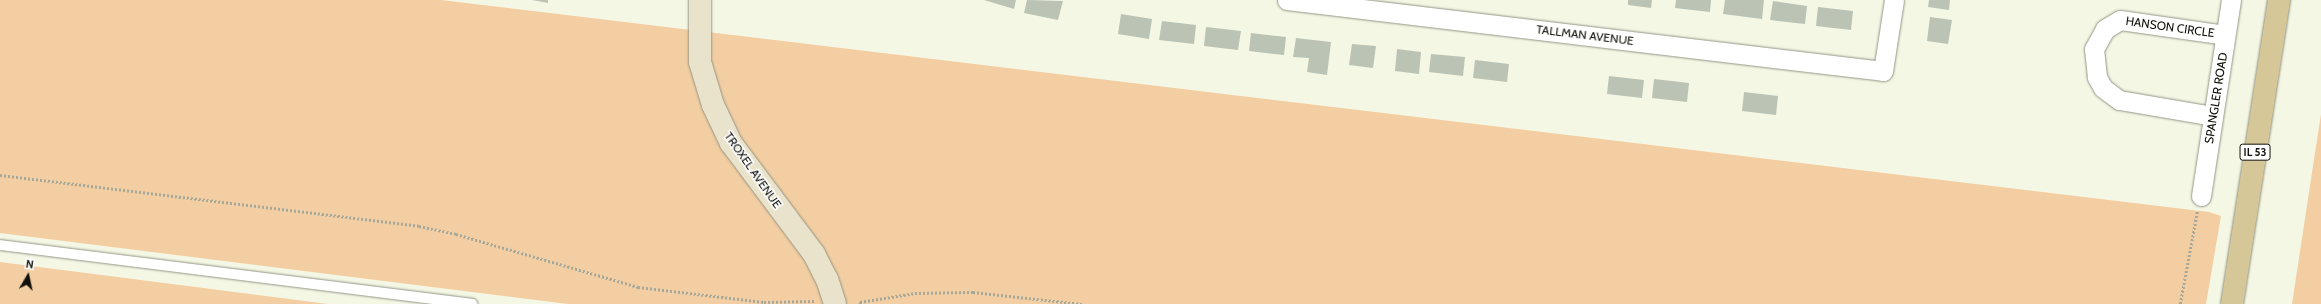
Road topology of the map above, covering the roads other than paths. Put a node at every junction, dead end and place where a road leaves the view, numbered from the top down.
1 (700, 0) edge
2 (1287, 0) edge
3 (1894, 0) edge
4 (2231, 0) edge
5 (2279, 0) edge
6 (2225, 35) junction
7 (2213, 116) junction
8 (2201, 196) road end
9 (0, 245) edge
10 (472, 304) edge
11 (835, 304) edge
12 (2232, 304) edge

1 - 11 street, TROXEL AVENUE
2 - 3 street, TALLMAN AVENUE
4 - 6 street, SPANGLER ROAD
5 - 12 main road, IL 53
6 - 7 street, SPANGLER ROAD
6 - 7 street, HANSON CIRCLE
7 - 8 street, SPANGLER ROAD
9 - 10 lane

